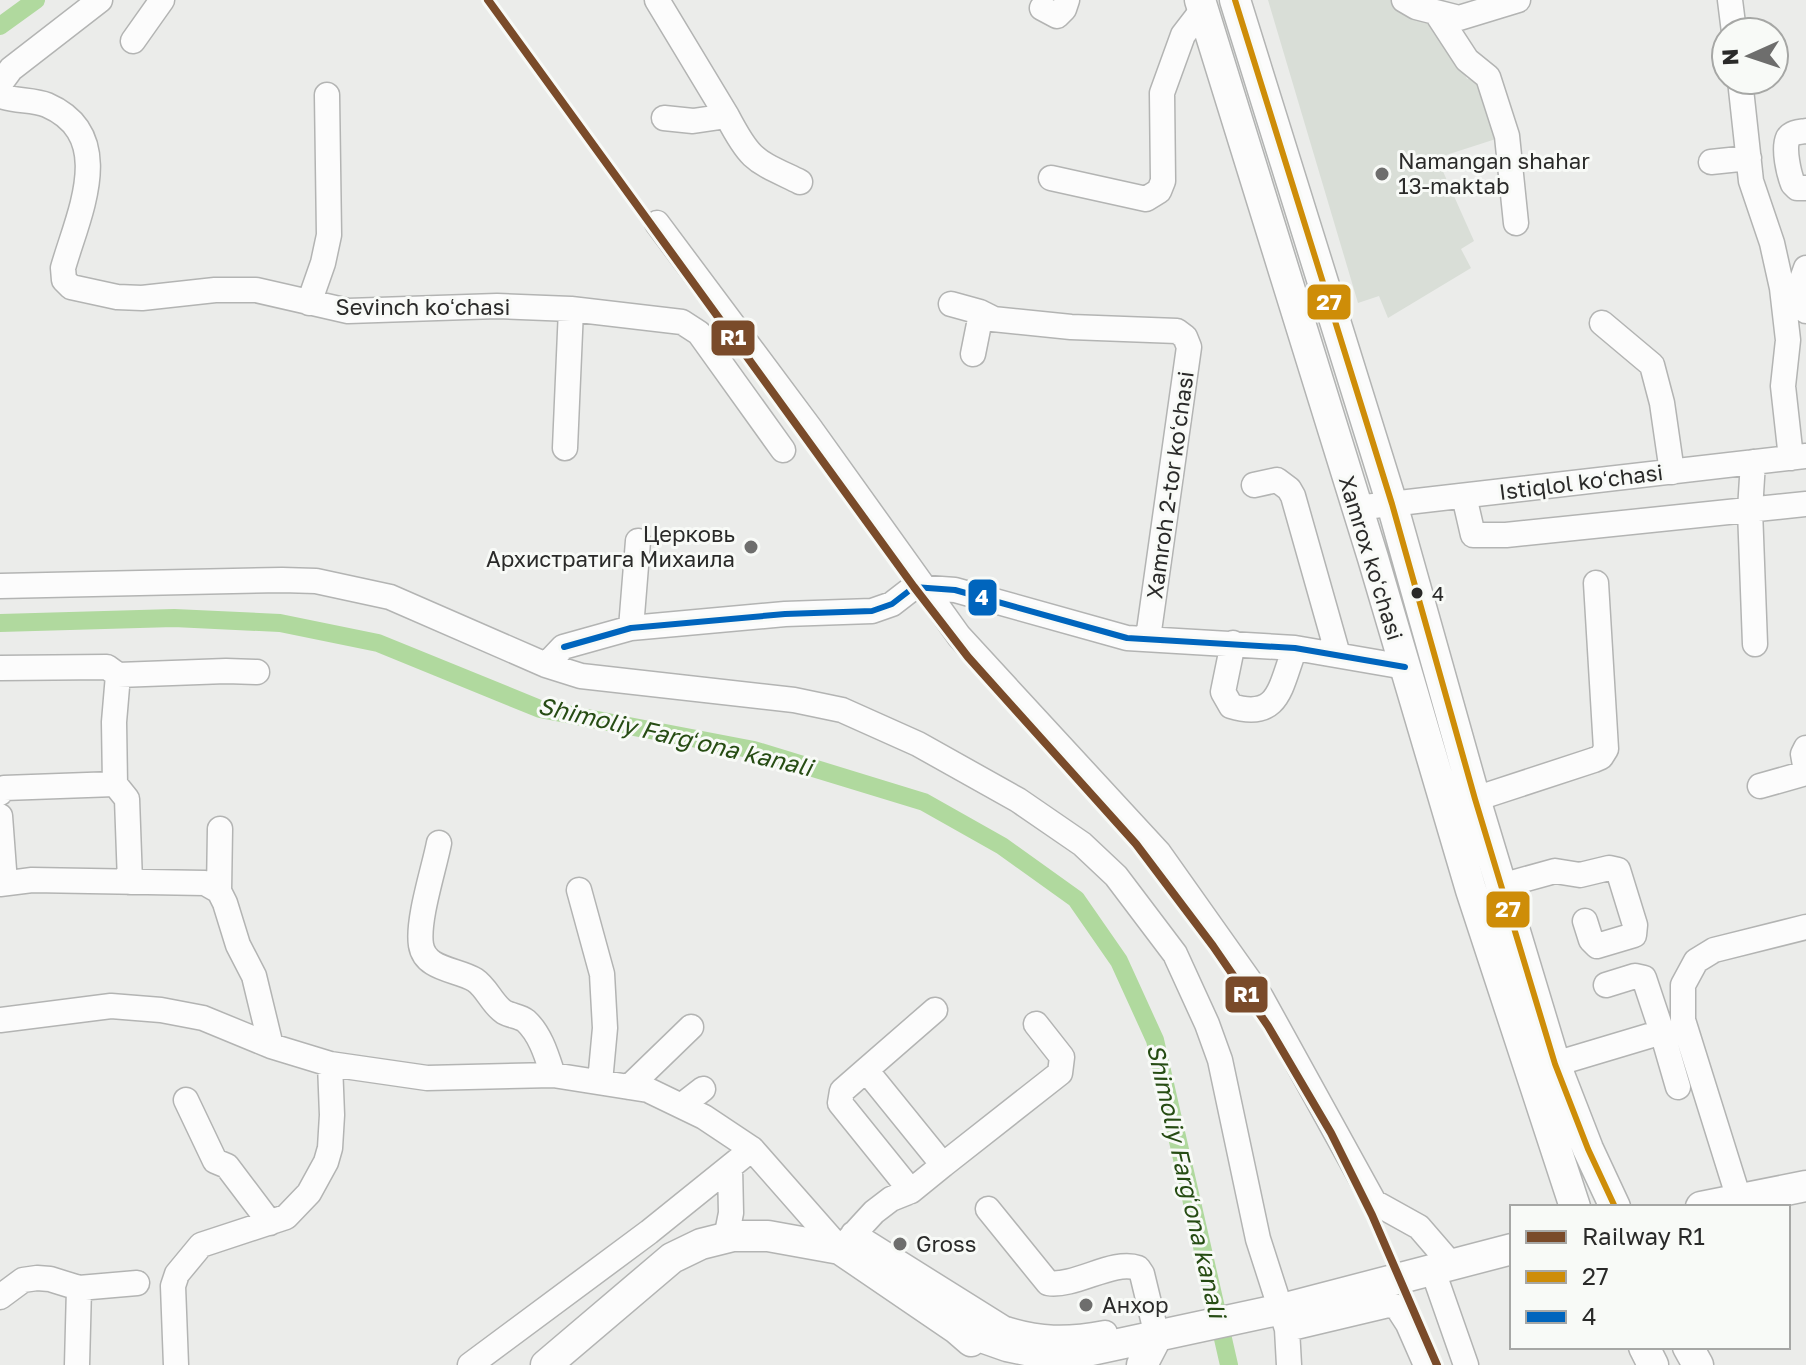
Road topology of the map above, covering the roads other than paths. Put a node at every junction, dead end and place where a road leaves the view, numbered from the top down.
1 (100, 0) edge
2 (162, 0) edge
3 (657, 0) edge
4 (1067, 0) edge
5 (1235, 0) edge
6 (1404, 0) edge
7 (1518, 0) edge
8 (1201, 5) edge
9 (1042, 8) dead end
10 (1437, 14) junction
11 (133, 41) dead end
12 (0, 85) edge
13 (327, 95) dead end
14 (1742, 96) edge
15 (727, 116) junction
16 (664, 118) dead end
17 (1806, 131) edge
18 (1749, 158) junction
19 (1711, 162) dead end
20 (1051, 178) dead end
21 (800, 182) dead end
22 (1806, 188) edge
23 (657, 223) dead end
24 (1516, 223) dead end
25 (1806, 268) edge
26 (309, 303) junction
27 (951, 304) dead end
28 (571, 309) junction
29 (1806, 311) edge
30 (992, 318) junction
31 (1602, 323) dead end
32 (973, 354) dead end
33 (1796, 410) edge
34 (565, 448) dead end
35 (783, 450) dead end
36 (1798, 457) edge
37 (1753, 462) junction
38 (1672, 472) junction
39 (1569, 484) junction
40 (1254, 485) dead end
41 (1464, 496) junction
42 (1392, 504) junction
43 (1806, 504) edge
44 (1356, 508) junction
45 (1750, 510) junction
46 (1576, 528) junction
47 (638, 541) dead end
48 (1596, 583) dead end
49 (0, 586) edge
50 (919, 588) junction
51 (631, 628) junction
52 (1148, 638) junction
53 (1233, 643) junction
54 (1755, 644) dead end
55 (1295, 648) junction
56 (1338, 655) junction
57 (546, 665) junction
58 (1405, 667) junction
59 (0, 668) edge
60 (257, 672) dead end
61 (118, 675) junction
62 (1806, 748) edge
63 (1806, 772) edge
64 (115, 784) junction
65 (1760, 786) dead end
66 (0, 793) edge
67 (1475, 799) junction
68 (0, 816) edge
69 (220, 829) dead end
70 (439, 843) dead end
71 (130, 882) junction
72 (2, 884) edge
73 (1501, 886) junction
74 (579, 890) dead end
75 (219, 891) junction
76 (1585, 921) dead end
77 (1806, 927) edge
78 (1606, 985) dead end
79 (935, 1010) dead end
80 (0, 1020) edge
81 (1036, 1024) dead end
82 (691, 1027) dead end
83 (1662, 1032) junction
84 (271, 1046) junction
85 (330, 1064) junction
86 (1555, 1064) junction
87 (866, 1070) junction
88 (553, 1075) junction
89 (600, 1082) junction
90 (629, 1087) junction
91 (1678, 1087) dead end
92 (703, 1089) dead end
93 (186, 1100) dead end
94 (681, 1106) junction
95 (752, 1149) junction
96 (943, 1165) junction
97 (730, 1167) junction
98 (1806, 1186) edge
99 (911, 1191) junction
100 (1739, 1199) junction
101 (1574, 1205) edge
102 (1614, 1205) edge
103 (1710, 1205) edge
104 (988, 1209) dead end
105 (270, 1223) junction
106 (726, 1238) junction
107 (847, 1242) junction
108 (1510, 1249) edge
109 (1441, 1266) junction
110 (137, 1283) dead end
111 (79, 1288) junction
112 (0, 1297) edge
113 (1284, 1319) junction
114 (956, 1328) junction
115 (1163, 1330) junction
116 (1062, 1361) edge
117 (77, 1365) edge
118 (176, 1365) edge
119 (470, 1365) edge
120 (546, 1365) edge
121 (998, 1365) edge
122 (1142, 1365) edge
123 (1289, 1365) edge
124 (1426, 1365) edge
125 (1466, 1365) edge

1 - 12 street
2 - 11 street
3 - 15 street
4 - 9 street
5 - 42 main road
6 - 10 street
7 - 10 street
8 - 20 street
8 - 44 main road, Xamrox koʻchasi
10 - 24 street
12 - 26 street, Sevinch koʻchasi
13 - 26 street
14 - 18 street
15 - 16 street
15 - 21 street
17 - 22 street
18 - 19 street
18 - 33 street
23 - 50 street
25 - 29 street
26 - 28 street, Sevinch koʻchasi
27 - 30 street
28 - 34 street
28 - 35 street, Sevinch koʻchasi
30 - 32 street
30 - 52 street, Xamroh 2-tor koʻchasi
31 - 38 street
33 - 36 street
36 - 37 street, Istiqlol koʻchasi
37 - 38 street, Istiqlol koʻchasi
37 - 45 street
38 - 39 street, Istiqlol koʻchasi
39 - 41 street, Istiqlol koʻchasi
39 - 46 street
40 - 56 street
41 - 42 street, Istiqlol koʻchasi
41 - 46 street
42 - 44 street, Istiqlol koʻchasi
42 - 67 main road
43 - 45 street
44 - 58 main road, Xamrox koʻchasi
45 - 46 street
45 - 54 street
47 - 51 street
48 - 67 street
49 - 57 street
50 - 51 street
50 - 52 street
50 - 109 street
51 - 57 street
52 - 53 street
53 - 55 street
53 - 55 street
55 - 56 street
56 - 58 street
57 - 113 street
58 - 101 main road, Xamrox koʻchasi
59 - 61 street
60 - 61 street
61 - 64 street
62 - 63 street
63 - 65 street
64 - 66 street
64 - 71 street
67 - 73 main road
68 - 72 street
69 - 75 street
70 - 88 street
71 - 72 street
71 - 75 street
73 - 76 street
73 - 86 main road
74 - 89 street
75 - 84 street
77 - 100 street
78 - 83 street
79 - 87 street
80 - 84 street
81 - 96 street
82 - 90 street
83 - 86 street
83 - 91 street
84 - 85 street
85 - 88 street
85 - 105 street
86 - 102 main road
87 - 96 street
87 - 99 street
88 - 89 street
89 - 90 street
90 - 94 street
92 - 94 street
93 - 105 street
94 - 95 street
95 - 97 street
95 - 107 street
96 - 99 street
97 - 106 street
97 - 119 street
98 - 100 main road
99 - 107 street
100 - 103 main road
104 - 115 street
105 - 118 street
106 - 107 main road
106 - 120 main road
107 - 114 main road
107 - 115 street
108 - 109 main road
109 - 113 main road
109 - 125 street
110 - 111 street
111 - 112 street
111 - 117 street
113 - 115 main road
113 - 123 street
113 - 124 street
114 - 116 main road
114 - 121 main road
115 - 116 main road
115 - 122 main road

